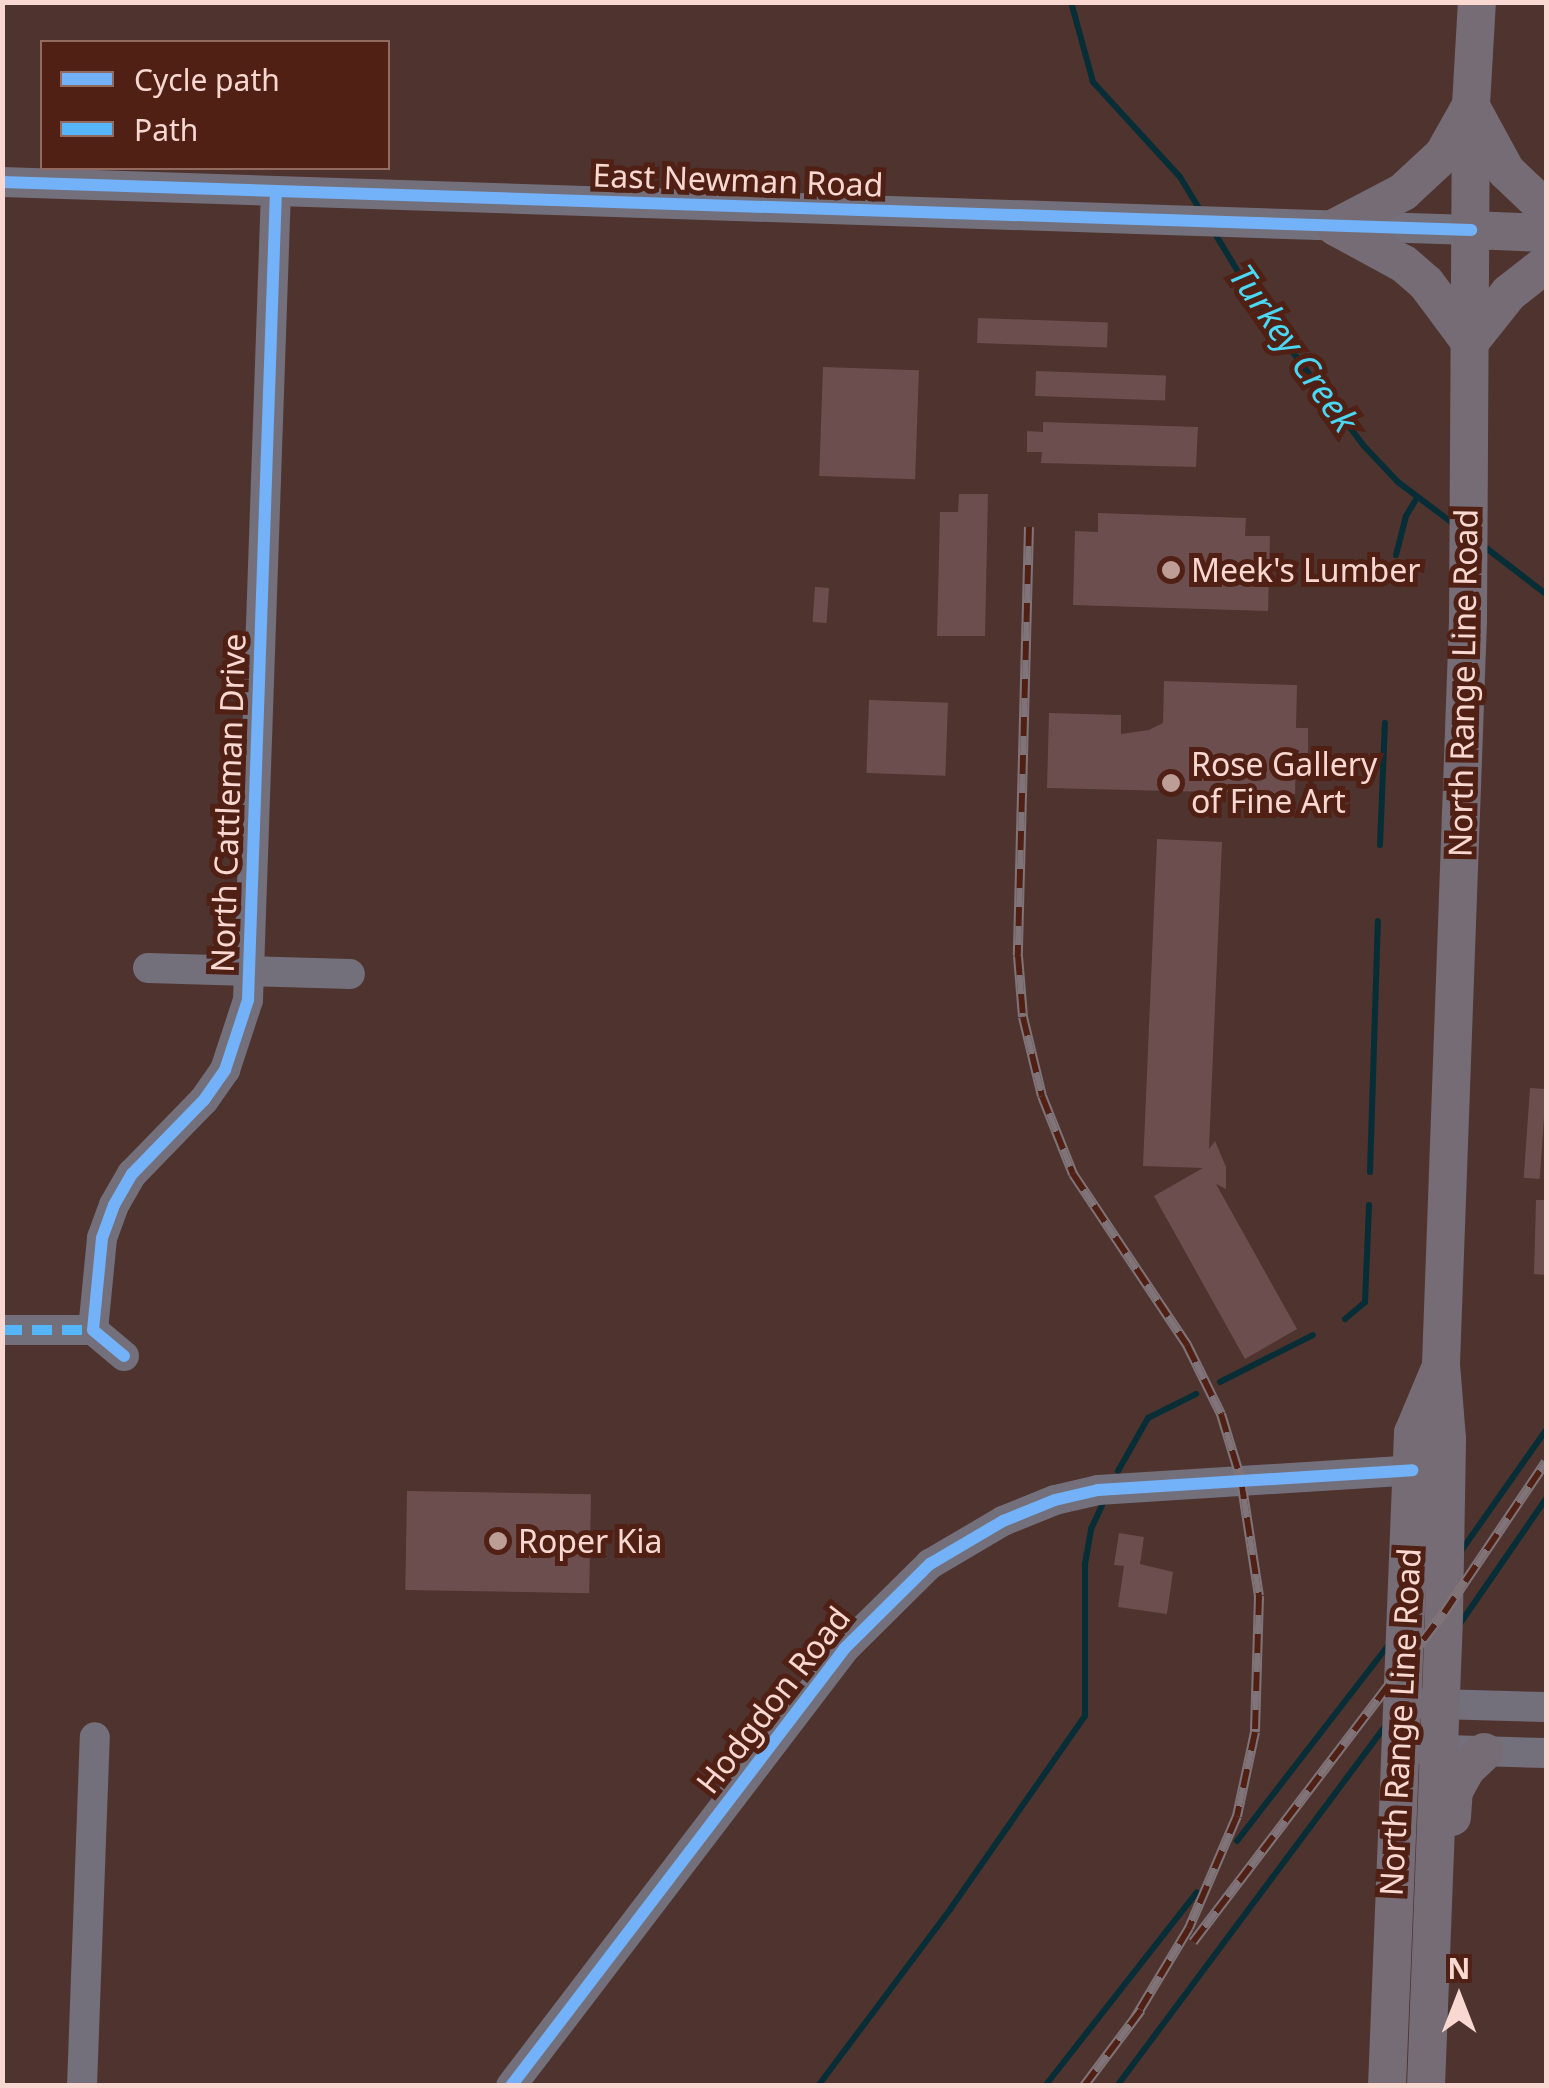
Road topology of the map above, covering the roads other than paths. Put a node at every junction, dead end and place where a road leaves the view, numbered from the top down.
1 (1476, 2) edge
2 (1471, 105) junction
3 (2, 182) edge
4 (276, 191) junction
5 (1546, 209) edge
6 (1317, 226) junction
7 (1472, 230) junction
8 (1546, 233) edge
9 (1546, 264) edge
10 (1470, 342) junction
11 (148, 968) dead end
12 (250, 972) junction
13 (350, 974) dead end
14 (2, 1330) edge
15 (93, 1330) junction
16 (124, 1356) dead end
17 (1442, 1364) junction
18 (1412, 1470) junction
19 (1401, 1703) junction
20 (1442, 1704) junction
21 (1546, 1707) edge
22 (95, 1737) dead end
23 (1398, 1749) junction
24 (1440, 1750) junction
25 (1484, 1752) junction
26 (1546, 1753) edge
27 (82, 2086) edge
28 (511, 2086) edge
29 (1387, 2086) edge
30 (1427, 2086) edge

1 - 2 main road, North Range Line Road
2 - 5 main road
2 - 6 main road
2 - 7 main road, North Range Line Road
3 - 4 street, East Newman Road
4 - 6 street, East Newman Road
4 - 12 street, North Cattleman Drive
6 - 7 street, East Newman Road
6 - 10 main road
7 - 8 main road
7 - 10 main road, North Range Line Road
9 - 10 main road
10 - 17 main road, North Range Line Road
11 - 12 street
12 - 13 street
12 - 15 street, North Cattleman Drive
14 - 15 street
15 - 16 street
17 - 18 main road, North Range Line Road
17 - 20 main road, North Range Line Road
18 - 19 main road, North Range Line Road
18 - 28 street, Hodgdon Road
19 - 20 street
19 - 23 main road, North Range Line Road
20 - 21 street
20 - 24 main road, North Range Line Road
22 - 27 street
23 - 24 street
23 - 29 main road, North Range Line Road
24 - 25 street
24 - 30 main road, North Range Line Road
25 - 26 street
25 - 30 main road

